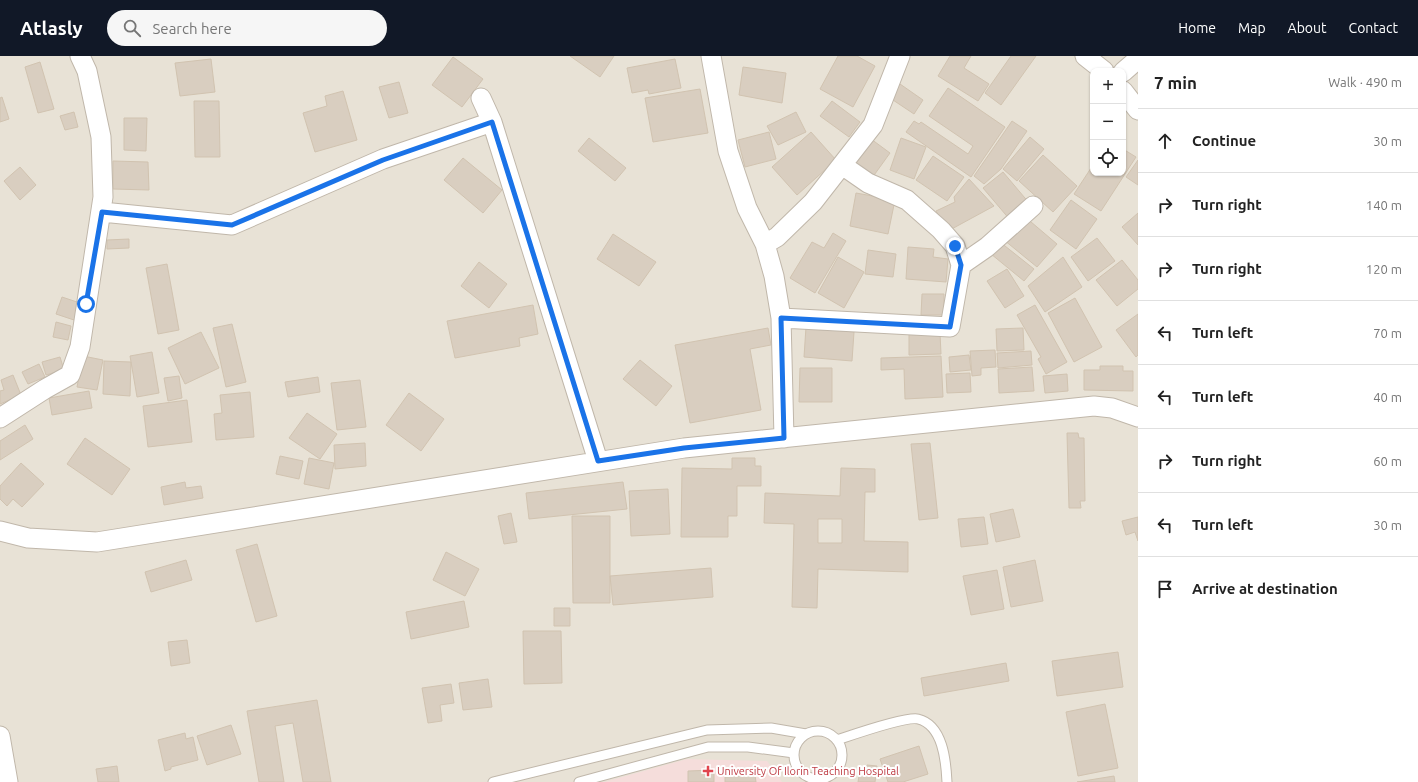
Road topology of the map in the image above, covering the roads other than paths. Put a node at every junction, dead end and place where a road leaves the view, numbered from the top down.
1 (80, 56) edge
2 (711, 56) edge
3 (900, 56) edge
4 (1085, 56) edge
5 (1138, 59) edge
6 (1100, 68) edge
7 (1126, 69) edge
8 (1126, 95) edge
9 (481, 98) dead end
10 (1138, 110) edge
11 (492, 122) junction
12 (842, 165) junction
13 (1033, 206) dead end
14 (102, 212) junction
15 (765, 244) junction
16 (961, 265) junction
17 (781, 318) junction
18 (1138, 417) edge
19 (0, 418) edge
20 (784, 438) junction
21 (598, 461) junction
22 (0, 531) edge
23 (806, 734) junction
24 (0, 736) edge
25 (837, 740) junction
26 (794, 753) junction
27 (802, 778) edge
28 (830, 779) edge
29 (8, 782) edge
30 (493, 782) edge
31 (579, 782) edge
32 (948, 782) edge

1 - 14 street
2 - 15 street
3 - 12 street
4 - 6 street
5 - 7 street
8 - 10 street
9 - 11 street
11 - 14 street
11 - 21 street
12 - 15 street
12 - 16 street
13 - 16 street
14 - 19 street
15 - 17 street
16 - 17 street
17 - 20 street
18 - 20 street
20 - 21 street
21 - 22 street
23 - 25 lane
23 - 26 lane
23 - 30 lane
24 - 29 street
25 - 28 lane
25 - 32 lane
26 - 27 lane
26 - 31 lane
27 - 28 lane

